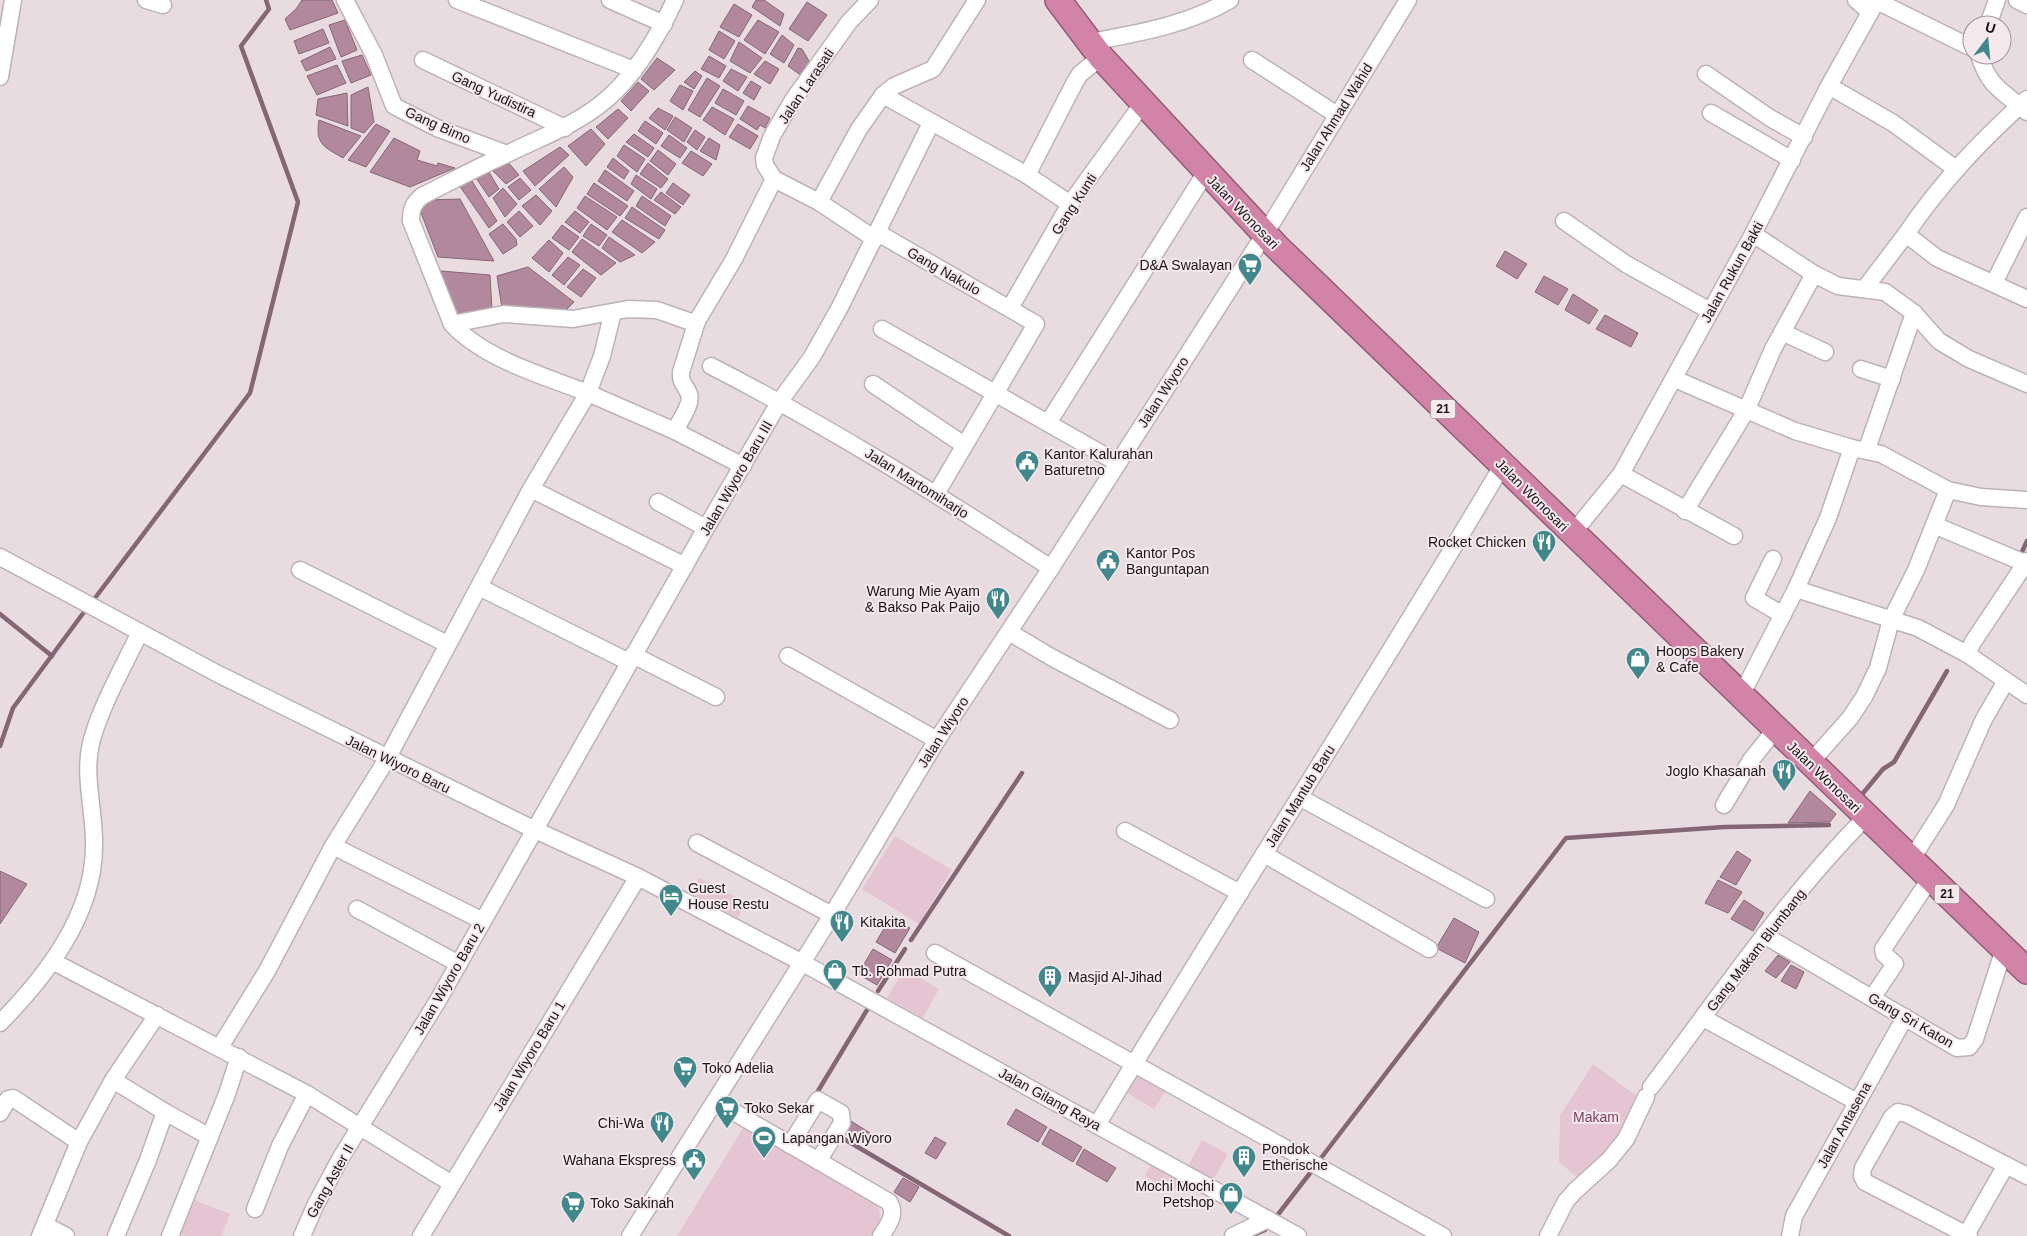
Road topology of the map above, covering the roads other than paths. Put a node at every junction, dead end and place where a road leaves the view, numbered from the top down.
1 (13, 0) edge
2 (146, 0) edge
3 (345, 0) edge
4 (457, 0) edge
5 (610, 0) edge
6 (675, 0) edge
7 (870, 0) edge
8 (977, 0) edge
9 (1058, 0) edge
10 (1230, 0) edge
11 (1408, 0) edge
12 (1856, 0) edge
13 (1997, 0) edge
14 (2016, 0) edge
15 (1875, 4) edge
16 (163, 5) dead end
17 (2027, 5) edge
18 (1992, 15) edge
19 (664, 24) junction
20 (1962, 43) edge
21 (1096, 49) junction
22 (423, 60) dead end
23 (1252, 60) dead end
24 (1983, 65) edge
25 (634, 70) junction
26 (1706, 74) dead end
27 (0, 77) edge
28 (1829, 86) junction
29 (883, 95) junction
30 (1144, 103) junction
31 (2025, 105) edge
32 (1710, 113) dead end
33 (1337, 115) junction
34 (931, 123) junction
35 (565, 128) junction
36 (1804, 137) junction
37 (507, 154) junction
38 (1792, 160) junction
39 (1956, 168) junction
40 (1206, 172) junction
41 (1027, 176) junction
42 (774, 179) junction
43 (819, 202) junction
44 (1070, 204) junction
45 (2027, 217) edge
46 (1564, 221) dead end
47 (1264, 233) junction
48 (1753, 234) junction
49 (1906, 234) junction
50 (876, 236) junction
51 (1814, 274) junction
52 (1994, 283) junction
53 (1865, 288) junction
54 (2027, 299) edge
55 (1010, 308) junction
56 (1710, 311) junction
57 (613, 312) junction
58 (1914, 313) junction
59 (697, 321) junction
60 (452, 324) junction
61 (882, 329) dead end
62 (1782, 332) junction
63 (1825, 352) dead end
64 (710, 366) dead end
65 (1861, 369) dead end
66 (1675, 379) junction
67 (1892, 379) junction
68 (873, 384) dead end
69 (2027, 384) edge
70 (588, 393) junction
71 (994, 393) junction
72 (780, 401) junction
73 (1746, 411) junction
74 (1048, 423) junction
75 (675, 431) junction
76 (964, 445) junction
77 (1860, 449) junction
78 (1118, 463) junction
79 (743, 466) junction
80 (1502, 466) junction
81 (1621, 474) junction
82 (531, 489) junction
83 (1948, 490) junction
84 (936, 494) junction
85 (2027, 500) edge
86 (658, 502) dead end
87 (1686, 511) junction
88 (1934, 526) junction
89 (706, 528) junction
90 (1572, 534) junction
91 (1734, 536) dead end
92 (0, 557) edge
93 (1773, 558) dead end
94 (2027, 563) edge
95 (685, 566) junction
96 (1051, 568) junction
97 (300, 570) dead end
98 (479, 587) junction
99 (1796, 589) junction
100 (1783, 615) junction
101 (1892, 620) junction
102 (140, 632) junction
103 (1009, 632) junction
104 (447, 644) junction
105 (1961, 652) junction
106 (788, 656) dead end
107 (631, 658) junction
108 (2006, 680) junction
109 (1739, 695) junction
110 (2027, 695) edge
111 (716, 697) dead end
112 (1170, 720) dead end
113 (1776, 730) junction
114 (937, 740) junction
115 (387, 759) junction
116 (1810, 763) junction
117 (1299, 797) junction
118 (1724, 805) dead end
119 (1866, 817) junction
120 (533, 830) junction
121 (1125, 831) dead end
122 (697, 843) dead end
123 (333, 846) junction
124 (1264, 854) junction
125 (1910, 860) junction
126 (638, 876) junction
127 (1930, 879) junction
128 (1240, 894) junction
129 (1486, 899) dead end
130 (357, 909) dead end
131 (832, 915) junction
132 (483, 921) junction
133 (1764, 935) junction
134 (1429, 949) dead end
135 (2004, 950) junction
136 (935, 953) dead end
137 (54, 962) junction
138 (801, 962) junction
139 (459, 964) junction
140 (2027, 972) edge
141 (1872, 998) junction
142 (157, 1015) junction
143 (1905, 1017) junction
144 (1703, 1018) junction
145 (0, 1023) edge
146 (220, 1047) junction
147 (239, 1057) junction
148 (1134, 1065) junction
149 (113, 1080) junction
150 (307, 1094) junction
151 (715, 1101) junction
152 (1857, 1102) junction
153 (0, 1112) edge
154 (165, 1112) junction
155 (1097, 1125) junction
156 (362, 1127) junction
157 (210, 1137) junction
158 (79, 1142) junction
159 (790, 1145) junction
160 (818, 1161) junction
161 (2006, 1165) junction
162 (2027, 1176) edge
163 (452, 1184) junction
164 (255, 1209) dead end
165 (1272, 1222) junction
166 (42, 1231) edge
167 (883, 1235) edge
168 (1967, 1235) edge
169 (66, 1236) edge
170 (116, 1236) edge
171 (170, 1236) edge
172 (302, 1236) edge
173 (421, 1236) edge
174 (630, 1236) edge
175 (1233, 1236) edge
176 (1298, 1236) edge
177 (1443, 1236) edge
178 (1548, 1236) edge
179 (1790, 1236) edge

1 - 27 street
2 - 16 street
3 - 37 street, Gang Bimo
4 - 25 street
5 - 19 street
6 - 19 street
7 - 42 street, Jalan Larasati
8 - 29 street
9 - 21 highway, Jalan Wonosari / 21
10 - 21 street
11 - 33 street, Jalan Ahmad Wahid
12 - 15 street
13 - 18 street
14 - 17 street
15 - 20 street
15 - 28 street, Jalan Rukun Bakti
19 - 25 street
21 - 30 highway, Jalan Wonosari / 21
21 - 41 street
22 - 35 street, Gang Yudistira
23 - 33 street
24 - 31 street
25 - 35 street
26 - 36 street
28 - 36 street, Jalan Rukun Bakti
28 - 39 street
29 - 34 street
29 - 43 street
30 - 40 highway, Jalan Wonosari / 21
30 - 44 street, Gang Kunti
31 - 39 street
32 - 38 street
33 - 47 street, Jalan Ahmad Wahid
34 - 41 street
34 - 50 street, Jalan Wiyoro Baru III
35 - 37 street
36 - 38 street, Jalan Rukun Bakti
37 - 60 street
38 - 48 street, Jalan Rukun Bakti
39 - 49 street
40 - 47 highway, Jalan Wonosari / 21
40 - 74 street
41 - 44 street
42 - 43 street, Gang Nakulo
42 - 59 street
43 - 50 street, Gang Nakulo
44 - 55 street, Gang Kunti
45 - 52 street
46 - 56 street
47 - 78 street, Jalan Wiyoro
47 - 80 highway, Jalan Wonosari / 21
48 - 51 street
48 - 56 street, Jalan Rukun Bakti
49 - 52 street
49 - 53 street
50 - 55 street, Gang Nakulo
50 - 72 street, Jalan Wiyoro Baru III
51 - 53 street
51 - 62 street
52 - 54 street
53 - 58 street
55 - 71 street, Gang Nakulo
56 - 66 street, Jalan Rukun Bakti
57 - 59 street
57 - 60 street
57 - 70 street
58 - 67 street
58 - 69 street
59 - 75 street
60 - 70 street
61 - 71 street
62 - 63 street
62 - 73 street
64 - 72 street, Jalan Martomiharjo
65 - 67 street
66 - 73 street
66 - 81 street, Jalan Rukun Bakti
67 - 77 street
68 - 76 street
70 - 75 street
70 - 82 street
71 - 74 street
71 - 76 street
72 - 79 street, Jalan Wiyoro Baru III
72 - 84 street, Jalan Martomiharjo
73 - 77 street
73 - 87 street
74 - 78 street
75 - 79 street
76 - 84 street
77 - 83 street
77 - 99 street
78 - 96 street, Jalan Wiyoro
79 - 89 street, Jalan Wiyoro Baru III
80 - 90 highway, Jalan Wonosari / 21
80 - 117 street, Jalan Mantub Baru
81 - 87 street
81 - 90 street, Jalan Rukun Bakti
82 - 95 street
82 - 98 street
83 - 85 street
83 - 88 street
84 - 96 street, Jalan Martomiharjo
86 - 89 street
87 - 91 street
88 - 94 street
88 - 101 street
89 - 95 street, Jalan Wiyoro Baru III
90 - 109 highway, Jalan Wonosari / 21
92 - 102 street, Jalan Wiyoro Baru
93 - 100 street
94 - 105 street
95 - 107 street, Jalan Wiyoro Baru III
96 - 103 street, Jalan Wiyoro
97 - 104 street
98 - 104 street
98 - 107 street
99 - 100 street
99 - 101 street
100 - 109 street
101 - 105 street
101 - 116 street
102 - 115 street, Jalan Wiyoro Baru
102 - 137 street
103 - 112 street
103 - 114 street, Jalan Wiyoro
104 - 115 street
105 - 108 street
106 - 114 street
107 - 111 street
107 - 120 street, Jalan Wiyoro Baru III
108 - 110 street
108 - 125 street
109 - 113 highway, Jalan Wonosari / 21
113 - 116 highway, Jalan Wonosari / 21
113 - 118 street
114 - 131 street, Jalan Wiyoro
115 - 120 street, Jalan Wiyoro Baru
115 - 123 street
116 - 119 highway, Jalan Wonosari / 21
117 - 124 street, Jalan Mantub Baru
117 - 129 street
119 - 125 highway, Jalan Wonosari / 21
119 - 133 street, Gang Makam Blumbang
120 - 126 street, Jalan Wiyoro Baru
120 - 132 street, Jalan Wiyoro Baru 2
121 - 128 street
122 - 131 street
123 - 132 street
123 - 146 street
124 - 128 street, Jalan Mantub Baru
124 - 134 street
125 - 127 highway, Jalan Wonosari / 21
126 - 138 street, Jalan Wiyoro Baru
126 - 163 street, Jalan Wiyoro Baru 1
127 - 135 highway, Jalan Wonosari / 21
127 - 141 street
128 - 148 street, Jalan Mantub Baru
130 - 139 street
131 - 138 street, Jalan Wiyoro
132 - 139 street, Jalan Wiyoro Baru 2
133 - 141 street, Gang Sri Katon
133 - 144 street, Gang Makam Blumbang
135 - 140 highway, Jalan Wonosari / 21
135 - 143 street, Gang Sri Katon
136 - 148 street
137 - 142 street
137 - 145 street
138 - 151 street, Jalan Wiyoro
138 - 155 street, Jalan Gilang Raya
139 - 156 street, Jalan Wiyoro Baru 2
141 - 143 street, Gang Sri Katon
142 - 146 street
142 - 149 street
143 - 152 street, Jalan Antasena
144 - 152 street
144 - 178 street, Gang Makam Blumbang
146 - 147 street
147 - 150 street
147 - 157 street
148 - 155 street, Jalan Mantub Baru
148 - 177 street
149 - 154 street
149 - 158 street
150 - 156 street
150 - 164 street
151 - 159 street
151 - 174 street, Jalan Wiyoro
152 - 179 street, Jalan Antasena
153 - 158 street
154 - 157 street
154 - 170 street
155 - 165 street, Jalan Gilang Raya
156 - 163 street
156 - 172 street, Gang Aster II
157 - 171 street
158 - 166 street
159 - 160 street
159 - 160 street
160 - 167 street
161 - 162 street
161 - 168 street
161 - 168 street
163 - 173 street, Jalan Wiyoro Baru 1
165 - 175 street
165 - 176 street, Jalan Gilang Raya
166 - 169 street

